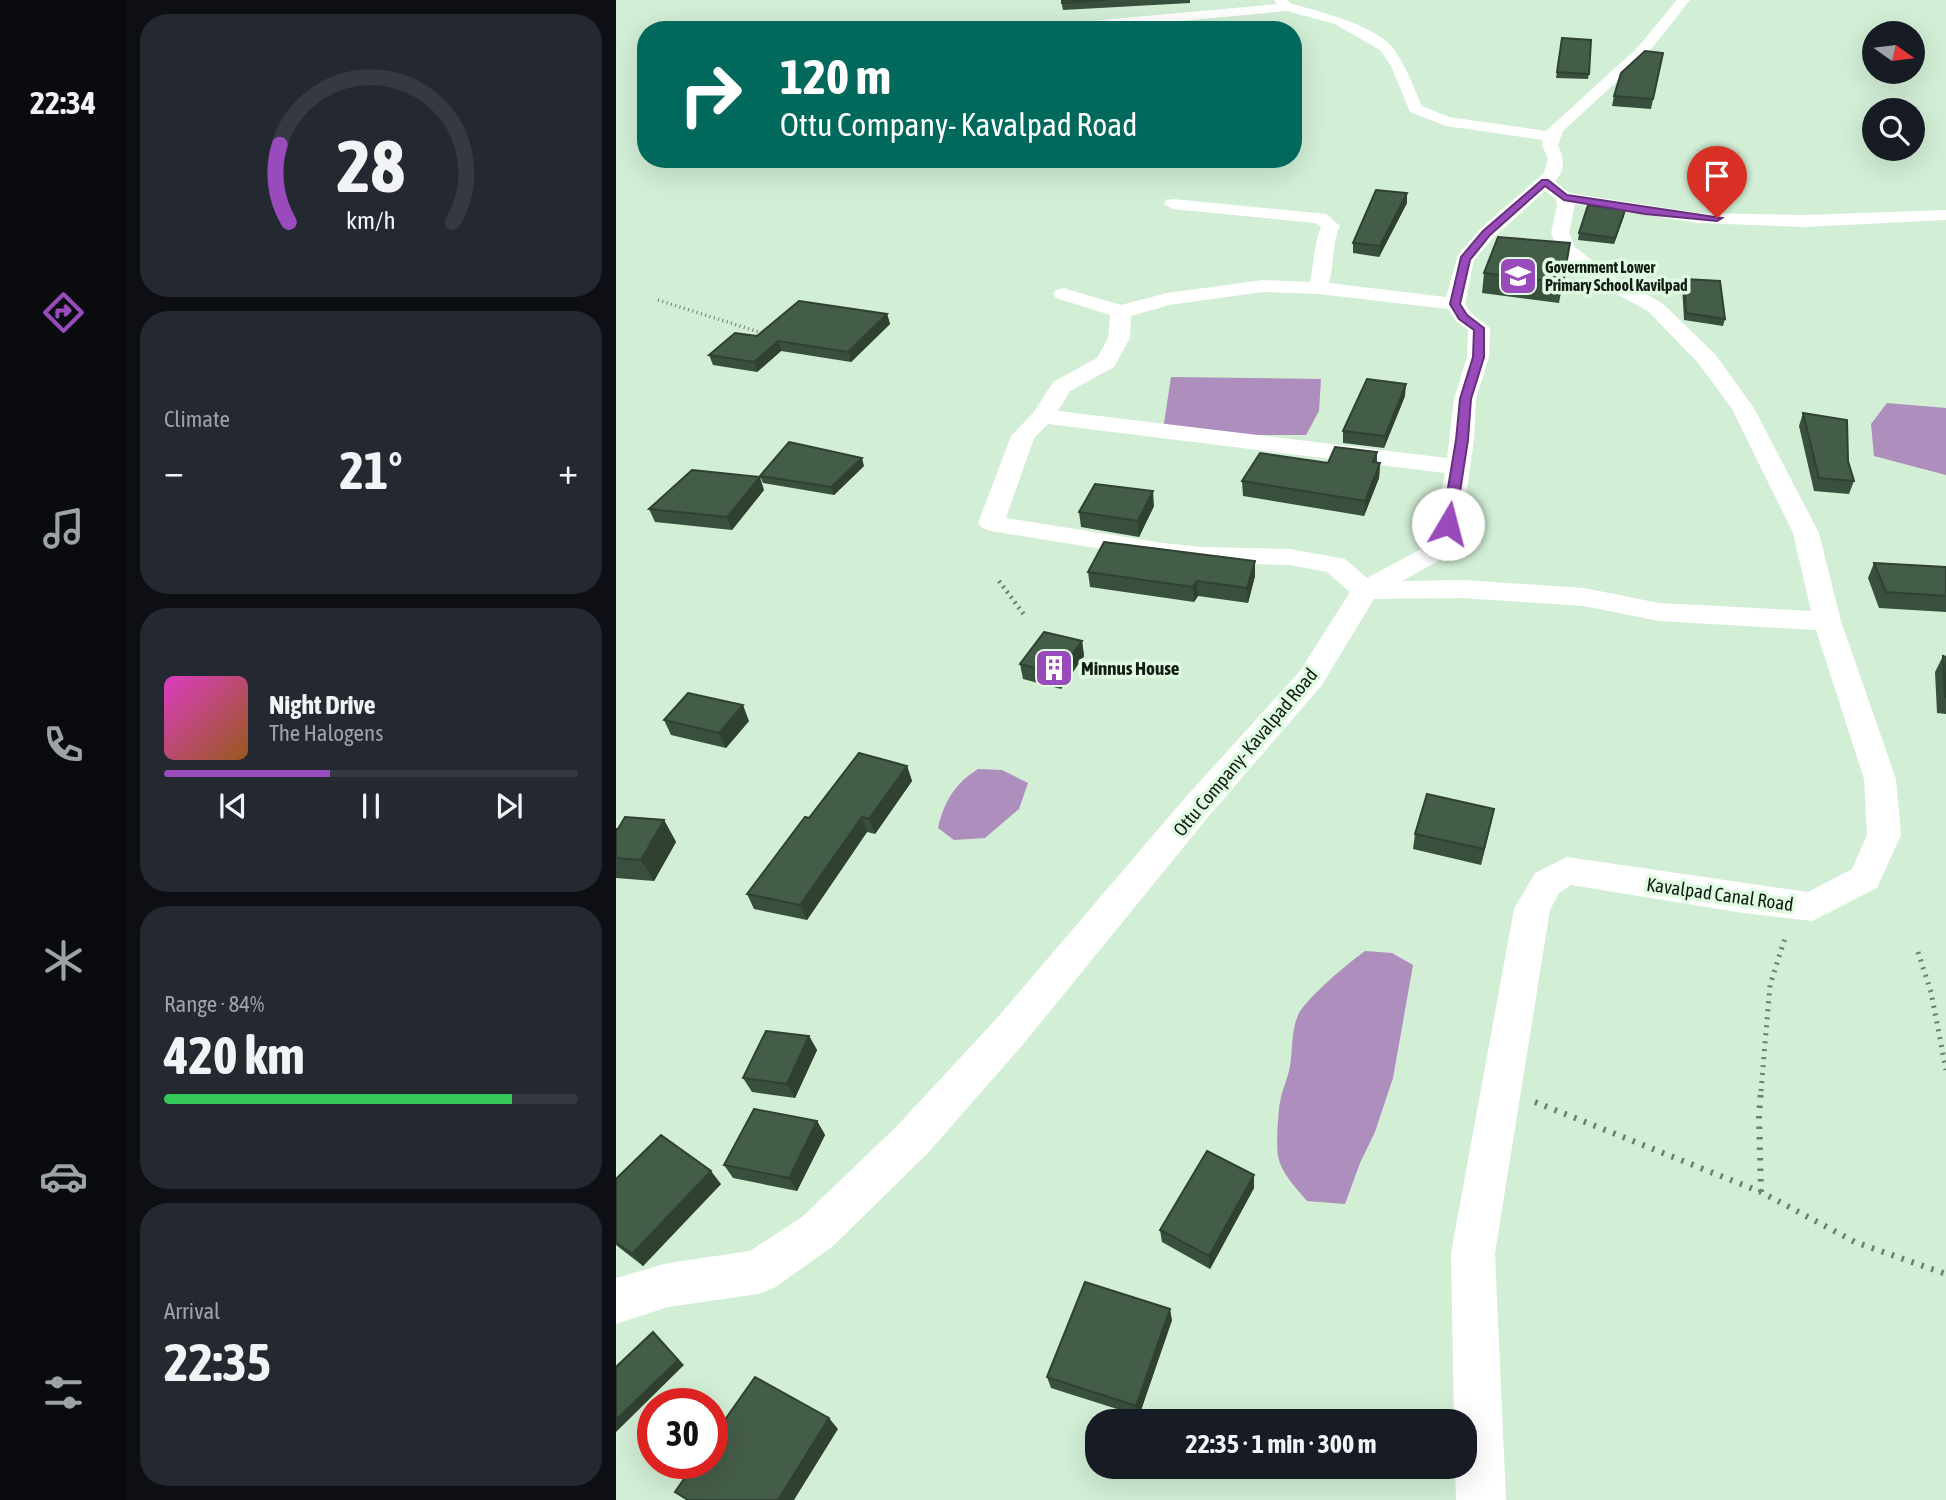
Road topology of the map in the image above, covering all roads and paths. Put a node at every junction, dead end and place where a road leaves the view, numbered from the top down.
1 (1684, 0) edge
2 (1284, 3) edge
3 (1119, 21) edge
4 (1553, 137) junction
5 (1555, 189) junction
6 (1173, 204) dead end
7 (1946, 215) edge
8 (1318, 288) junction
9 (1063, 294) dead end
10 (658, 300) dead end
11 (1455, 304) junction
12 (1121, 312) junction
13 (762, 333) edge
14 (1043, 416) junction
15 (1457, 467) junction
16 (999, 581) dead end
17 (1365, 590) junction
18 (1024, 616) dead end
19 (1827, 621) junction
20 (1785, 938) dead end
21 (1918, 952) dead end
22 (1946, 1070) edge
23 (1502, 1088) junction
24 (1761, 1192) junction
25 (1946, 1274) edge
26 (616, 1301) edge
27 (1481, 1500) edge

1 - 4 street
2 - 3 street
2 - 4 street
4 - 5 street
5 - 7 street
5 - 11 street
5 - 19 street, Kavalpad Canal Road
6 - 8 street
8 - 11 street
8 - 12 street
9 - 12 street
10 - 13 path
11 - 15 street
12 - 14 street
14 - 15 street
14 - 17 street
15 - 17 street
16 - 18 path
17 - 19 street
17 - 26 street, Ottu Company- Kavalpad Road
19 - 23 street, Kavalpad Canal Road
20 - 24 path
21 - 22 path
23 - 24 path
23 - 27 street, Kavalpad Canal Road
24 - 25 path

